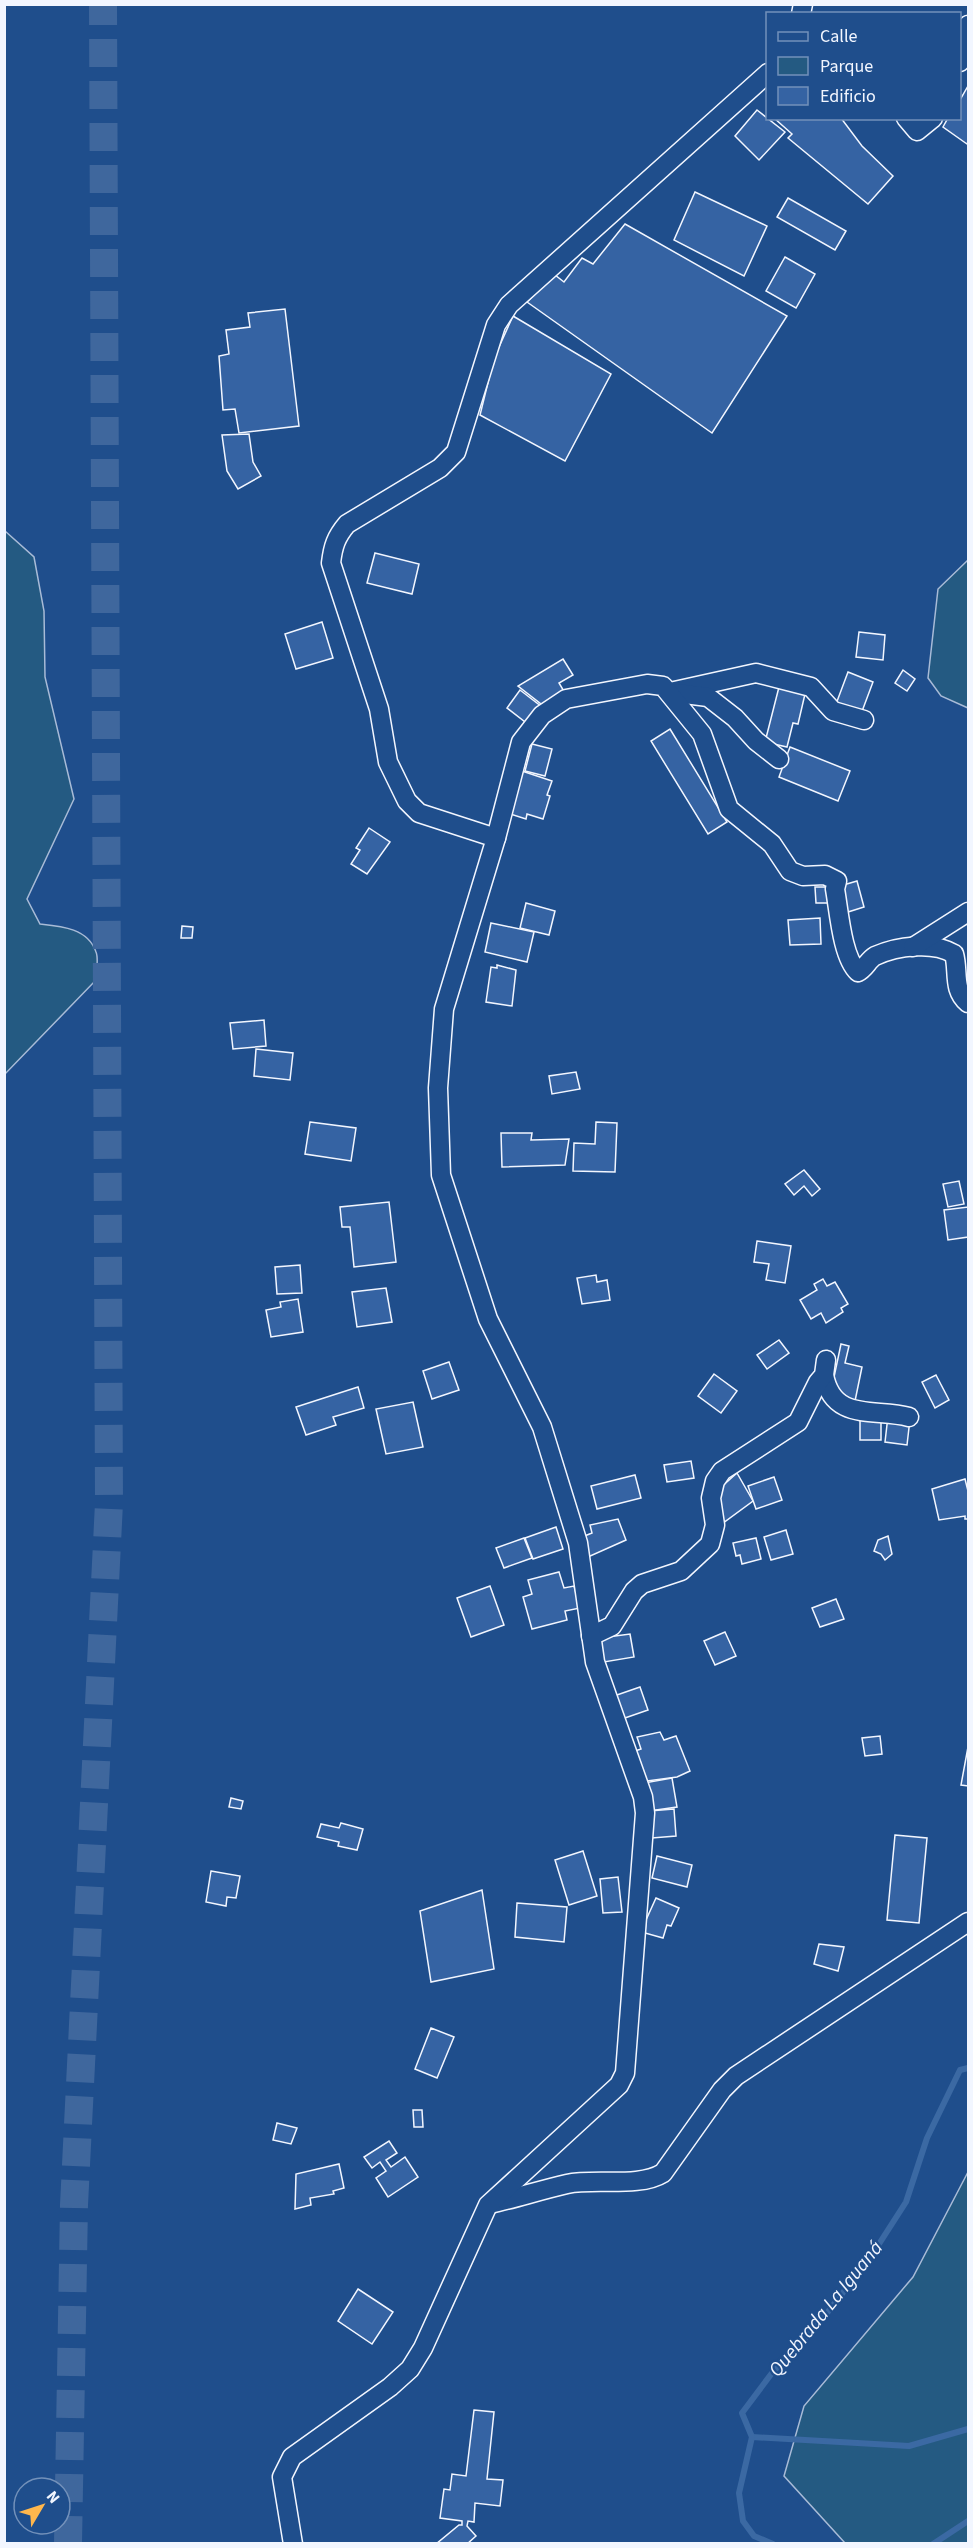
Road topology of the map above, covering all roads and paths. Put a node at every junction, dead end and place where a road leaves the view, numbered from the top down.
1 (969, 25) edge
2 (961, 58) edge
3 (766, 76) edge
4 (908, 120) edge
5 (931, 120) edge
6 (670, 692) junction
7 (864, 720) dead end
8 (779, 759) dead end
9 (496, 838) junction
10 (969, 912) edge
11 (911, 948) junction
12 (969, 1003) edge
13 (909, 1417) dead end
14 (591, 1636) junction
15 (969, 1922) edge
16 (488, 2205) junction
17 (293, 2544) edge

1 - 2 street
3 - 9 street
4 - 5 street
6 - 7 street
6 - 8 street
6 - 9 street
6 - 11 street
9 - 14 street
10 - 11 street
11 - 12 street
13 - 14 street
14 - 16 street
15 - 16 street
16 - 17 street

